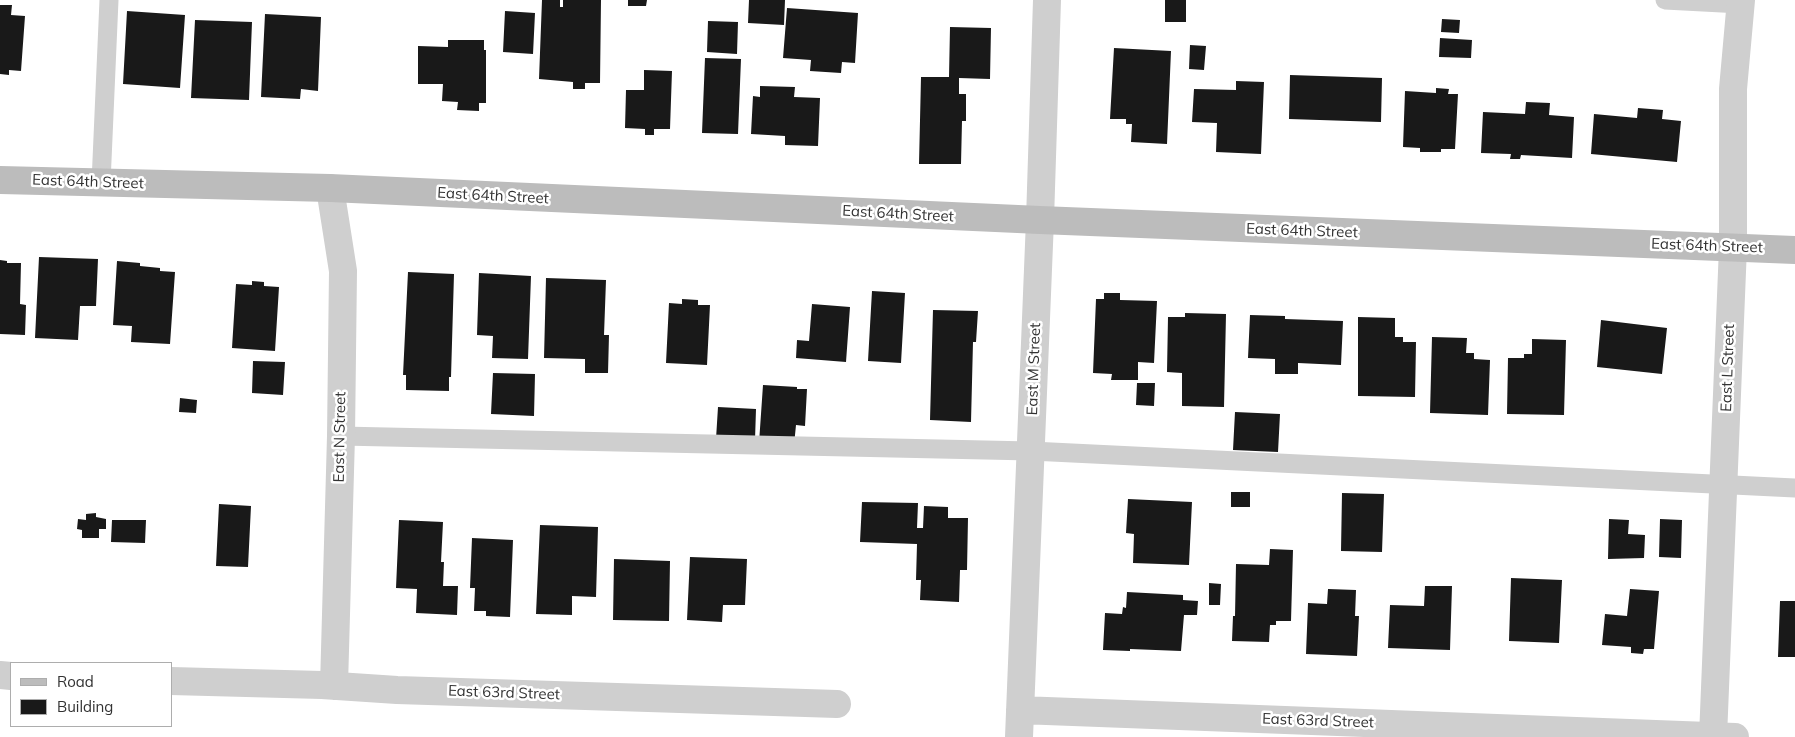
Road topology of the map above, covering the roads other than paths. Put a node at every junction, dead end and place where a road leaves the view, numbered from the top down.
1 (109, 0) edge
2 (1047, 0) edge
3 (1665, 0) edge
4 (1741, 2) edge
5 (0, 180) edge
6 (101, 183) junction
7 (330, 188) junction
8 (1040, 220) junction
9 (1733, 247) junction
10 (1795, 250) edge
11 (341, 436) junction
12 (1031, 451) junction
13 (1723, 485) junction
14 (1795, 488) edge
15 (172, 680) edge
16 (334, 686) junction
17 (837, 704) dead end
18 (1020, 710) junction
19 (1019, 737) edge
20 (1720, 737) edge

1 - 6 lane
2 - 8 street, East M Street
3 - 4 lane
4 - 9 street, East L Street
5 - 6 street, East 64th Street
6 - 7 street, East 64th Street
7 - 8 street, East 64th Street
7 - 11 street, East N Street
8 - 9 street, East 64th Street
8 - 12 street, East M Street
9 - 10 street, East 64th Street
9 - 13 street, East L Street
11 - 12 lane
11 - 16 street, East N Street
12 - 13 lane
12 - 18 street, East M Street
13 - 14 lane
13 - 20 street, East L Street
15 - 16 street, East 63rd Street
16 - 17 street, East 63rd Street
18 - 19 street, East M Street
18 - 20 street, East 63rd Street

